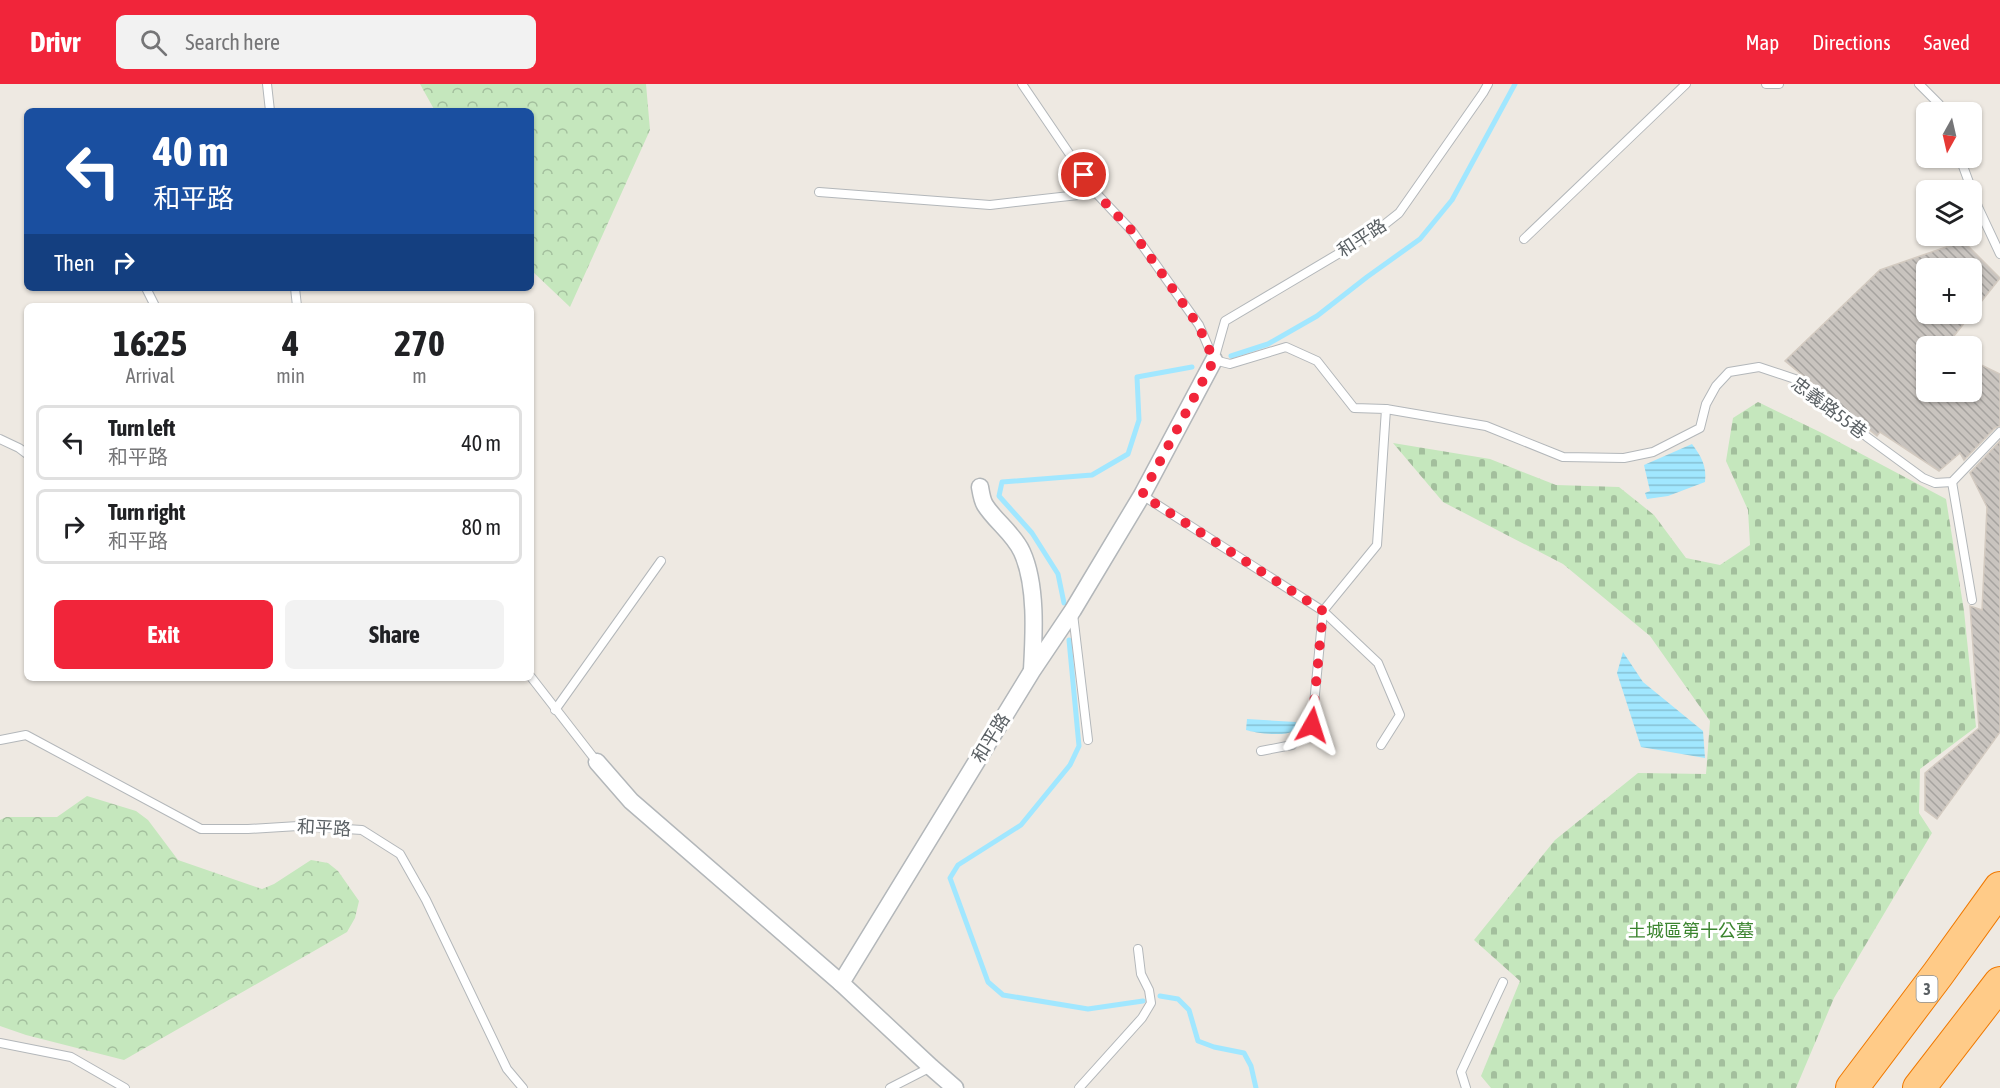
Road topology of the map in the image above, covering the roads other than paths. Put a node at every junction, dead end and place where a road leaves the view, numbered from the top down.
1 (267, 84) edge
2 (1023, 84) edge
3 (1488, 84) edge
4 (1686, 84) edge
5 (1766, 84) edge
6 (1779, 84) edge
7 (1919, 84) edge
8 (1937, 102) edge
9 (270, 108) edge
10 (1964, 168) edge
11 (819, 192) dead end
12 (1096, 193) junction
13 (1524, 238) dead end
14 (2000, 254) edge
15 (1214, 360) junction
16 (1386, 409) junction
17 (2000, 432) edge
18 (0, 439) edge
19 (24, 452) edge
20 (1952, 482) junction
21 (980, 487) dead end
22 (1142, 495) junction
23 (661, 561) dead end
24 (1972, 600) dead end
25 (1073, 610) junction
26 (1323, 611) junction
27 (1032, 671) junction
28 (534, 681) edge
29 (555, 710) junction
30 (0, 740) edge
31 (1088, 740) dead end
32 (1381, 745) dead end
33 (1261, 751) dead end
34 (597, 762) joint
35 (2000, 888) edge
36 (1138, 949) dead end
37 (1503, 982) dead end
38 (841, 983) junction
39 (2000, 983) edge
40 (0, 1043) edge
41 (931, 1067) junction
42 (125, 1088) edge
43 (523, 1088) edge
44 (890, 1088) edge
45 (956, 1088) edge
46 (1079, 1088) edge
47 (1466, 1088) edge
48 (1852, 1088) edge
49 (1919, 1088) edge

1 - 9 lane
2 - 12 lane
3 - 15 lane, 和平路
4 - 13 lane
5 - 6 lane
7 - 8 lane
10 - 14 lane
11 - 12 lane
12 - 15 lane
15 - 16 lane, 忠義路55巷
15 - 22 street, 和平路
16 - 20 lane, 忠義路55巷
16 - 26 lane
17 - 20 lane
18 - 19 lane
20 - 24 lane
21 - 27 street
22 - 25 street, 和平路
22 - 26 lane
23 - 29 lane
25 - 27 street, 和平路
25 - 31 lane
26 - 32 lane
26 - 33 lane
27 - 38 street, 和平路
28 - 29 lane
29 - 34 lane
30 - 43 lane, 和平路
34 - 38 street
35 - 48 highway, 3
36 - 46 lane
37 - 47 lane
38 - 41 street
39 - 49 highway
40 - 42 lane
41 - 44 lane
41 - 45 street

